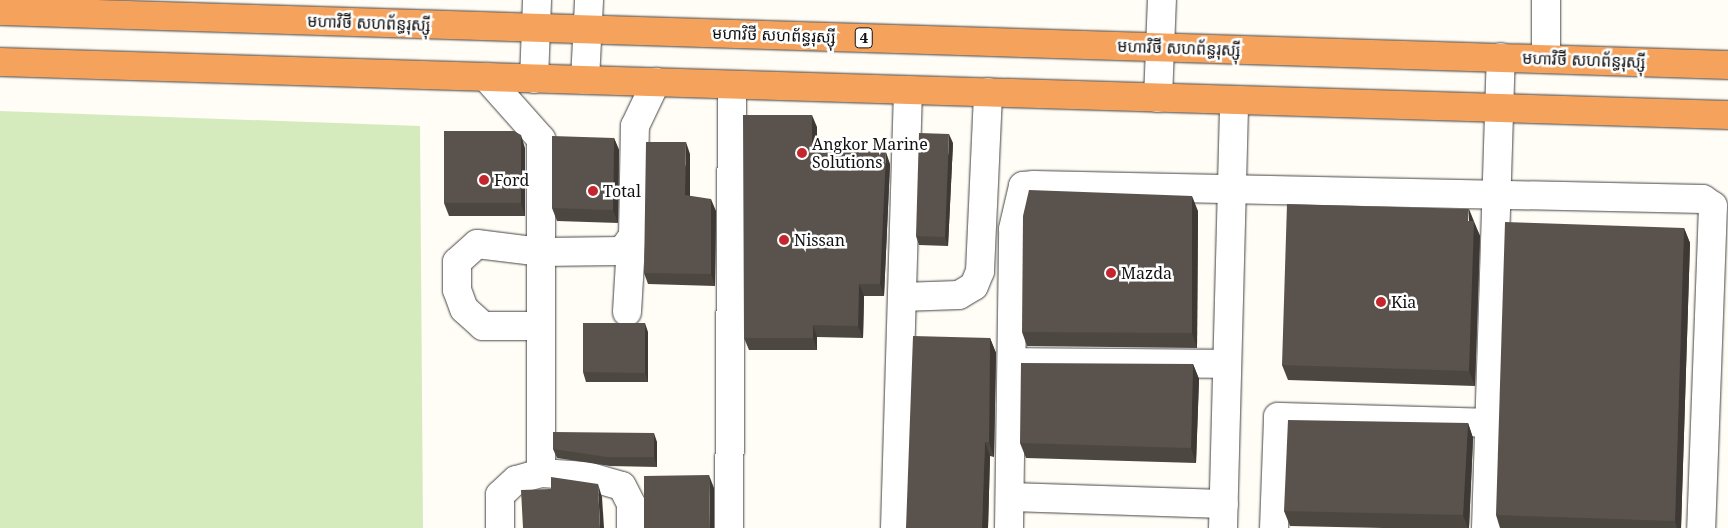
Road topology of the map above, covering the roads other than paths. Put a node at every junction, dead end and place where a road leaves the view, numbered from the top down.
1 (537, 0) edge
2 (589, 0) edge
3 (1162, 0) edge
4 (1546, 0) edge
5 (104, 7) edge
6 (0, 11) edge
7 (536, 28) junction
8 (587, 30) junction
9 (1159, 47) junction
10 (1501, 58) junction
11 (1546, 59) junction
12 (0, 62) edge
13 (1728, 65) edge
14 (486, 77) junction
15 (534, 78) junction
16 (585, 80) junction
17 (656, 82) junction
18 (732, 85) junction
19 (908, 90) junction
20 (988, 92) junction
21 (1158, 98) junction
22 (1234, 100) junction
23 (1500, 108) junction
24 (1728, 115) edge
25 (1232, 190) junction
26 (1497, 196) junction
27 (630, 244) junction
28 (541, 252) junction
29 (902, 297) junction
30 (627, 312) dead end
31 (541, 326) junction
32 (1014, 362) junction
33 (1227, 364) junction
34 (1489, 423) junction
35 (541, 473) junction
36 (1010, 497) junction
37 (1223, 516) edge
38 (500, 528) edge
39 (631, 528) edge
40 (729, 528) edge
41 (895, 528) edge
42 (1009, 528) edge
43 (1274, 528) edge
44 (1486, 528) edge
45 (1701, 528) edge

1 - 7 street
2 - 8 street
3 - 9 street
4 - 11 street
5 - 6 highway, មហាវិថី សហព័ន្ធរុស្ស៊ី / 4
5 - 7 highway, មហាវិថី សហព័ន្ធរុស្ស៊ី / 4
7 - 8 highway, មហាវិថី សហព័ន្ធរុស្ស៊ី / 4
7 - 15 street
8 - 9 highway, មហាវិថី សហព័ន្ធរុស្ស៊ី / 4
8 - 16 street
9 - 10 highway, មហាវិថី សហព័ន្ធរុស្ស៊ី / 4
9 - 21 street
10 - 11 highway, មហាវិថី សហព័ន្ធរុស្ស៊ី / 4
10 - 23 street
11 - 13 highway, មហាវិថី សហព័ន្ធរុស្ស៊ី / 4
12 - 14 highway
14 - 15 highway
14 - 28 street
15 - 16 highway
16 - 17 highway
17 - 18 highway
17 - 27 street
18 - 19 highway
18 - 40 street
19 - 20 highway
19 - 29 street
20 - 21 highway
20 - 29 street
21 - 22 highway
22 - 23 highway
22 - 25 street
23 - 24 highway
23 - 26 street
25 - 26 street
25 - 32 street
25 - 33 street
26 - 34 street
26 - 45 street
27 - 28 street
27 - 30 street
28 - 31 street
28 - 31 street
29 - 41 street
31 - 35 street
32 - 33 street
32 - 36 street
33 - 37 street
34 - 43 street
34 - 44 street
35 - 38 street
35 - 39 street
36 - 37 street
36 - 42 street

